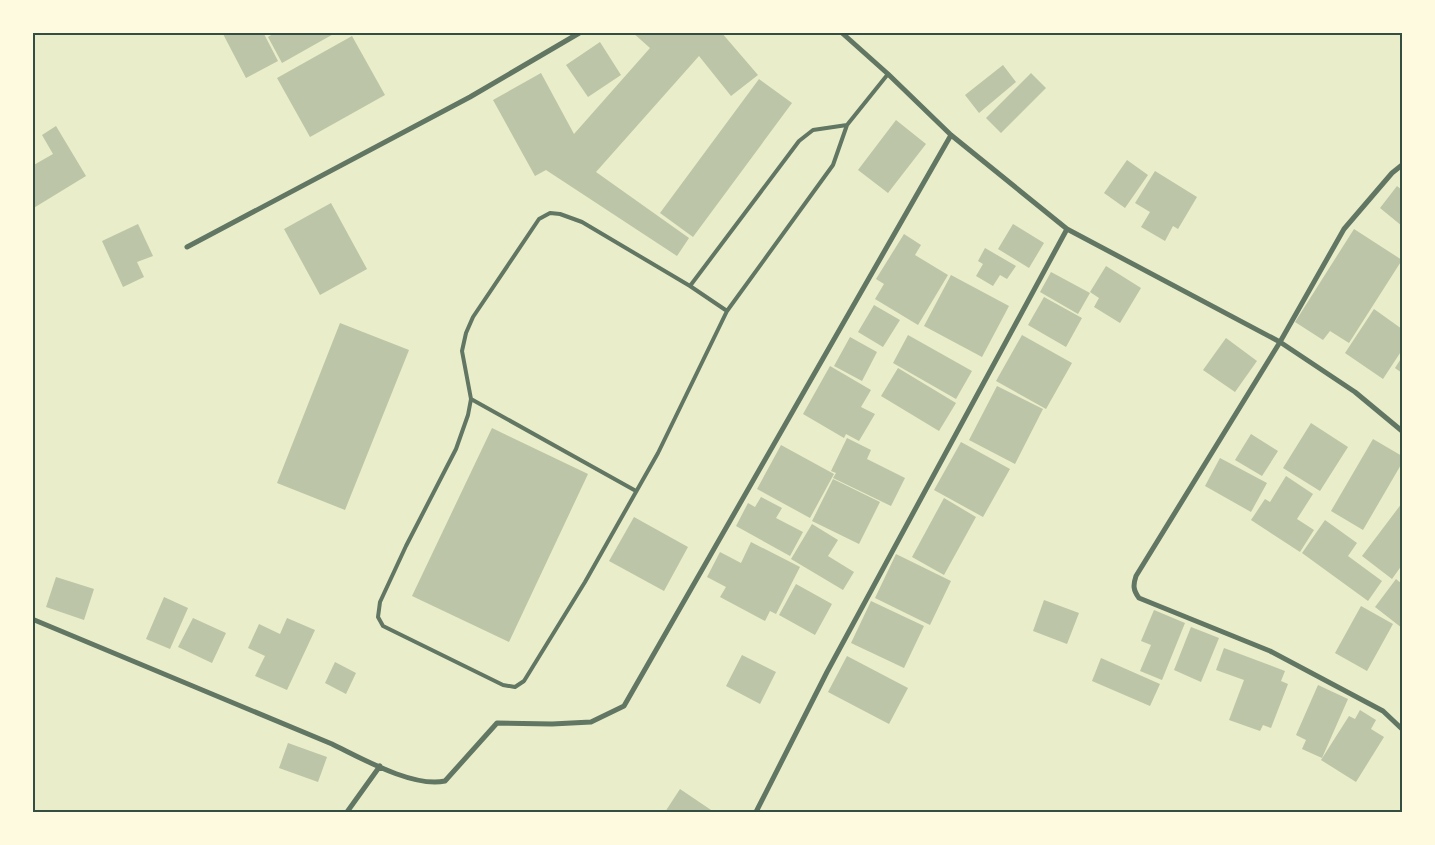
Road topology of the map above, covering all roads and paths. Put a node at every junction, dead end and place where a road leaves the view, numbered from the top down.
1 (581, 32) edge
2 (841, 32) edge
3 (888, 74) junction
4 (846, 125) junction
5 (950, 135) junction
6 (1402, 165) edge
7 (1067, 229) junction
8 (187, 247) dead end
9 (690, 286) junction
10 (727, 311) junction
11 (1280, 342) junction
12 (471, 399) junction
13 (1402, 431) edge
14 (636, 491) junction
15 (32, 619) edge
16 (1402, 729) edge
17 (380, 766) junction
18 (347, 812) edge
19 (756, 812) edge

1 - 8 street
2 - 3 street
3 - 4 lane
3 - 5 street
4 - 9 lane
4 - 10 lane
5 - 7 street
5 - 17 street
6 - 11 street
7 - 11 street
7 - 19 street
9 - 10 lane
9 - 12 lane
10 - 14 lane
11 - 13 street
11 - 16 street
12 - 14 lane
12 - 14 lane
15 - 17 street
17 - 18 street

